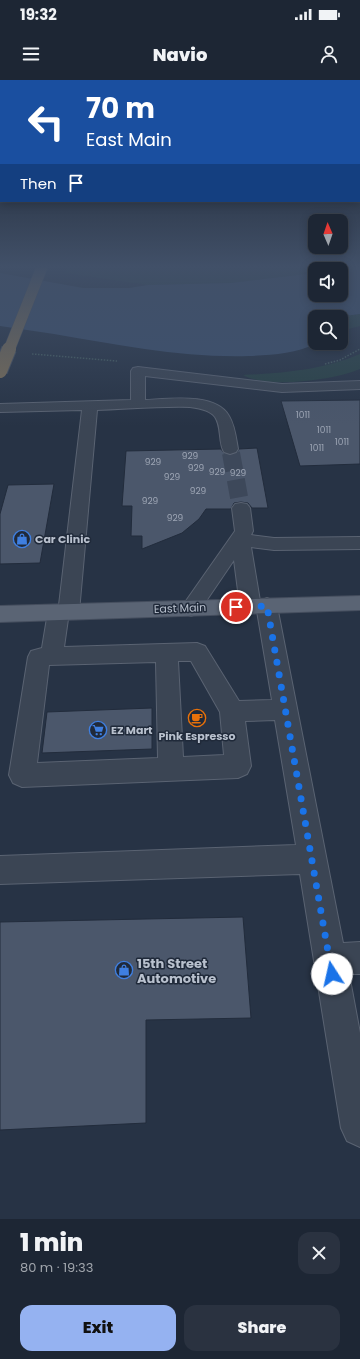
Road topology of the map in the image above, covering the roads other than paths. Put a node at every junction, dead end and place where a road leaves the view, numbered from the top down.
1 (21, 320) edge
2 (0, 371) edge
3 (360, 385) edge
4 (138, 405) junction
5 (90, 406) junction
6 (0, 408) edge
7 (230, 449) tunnel mouth
8 (241, 508) tunnel mouth
9 (240, 539) junction
10 (360, 543) edge
11 (360, 603) edge
12 (259, 606) junction
13 (191, 608) junction
14 (63, 612) junction
15 (0, 614) edge
16 (167, 653) junction
17 (52, 657) junction
18 (285, 710) junction
19 (232, 712) junction
20 (171, 769) junction
21 (312, 859) junction
22 (0, 870) edge
23 (360, 958) edge
24 (330, 959) junction
25 (359, 1118) edge

1 - 2 highway, bridge
3 - 4 street
4 - 5 street
4 - 7 street
5 - 6 street
5 - 14 street
8 - 9 street
9 - 10 street
9 - 12 street
9 - 13 street
11 - 12 main road, East Main
12 - 13 main road, East Main
12 - 18 street
13 - 14 main road, East Main
14 - 15 main road, East Main
14 - 17 street
16 - 17 street
16 - 19 street
16 - 20 street
17 - 20 street
18 - 19 street
18 - 21 street
19 - 20 street
21 - 22 street
21 - 24 street
23 - 24 street
24 - 25 street

